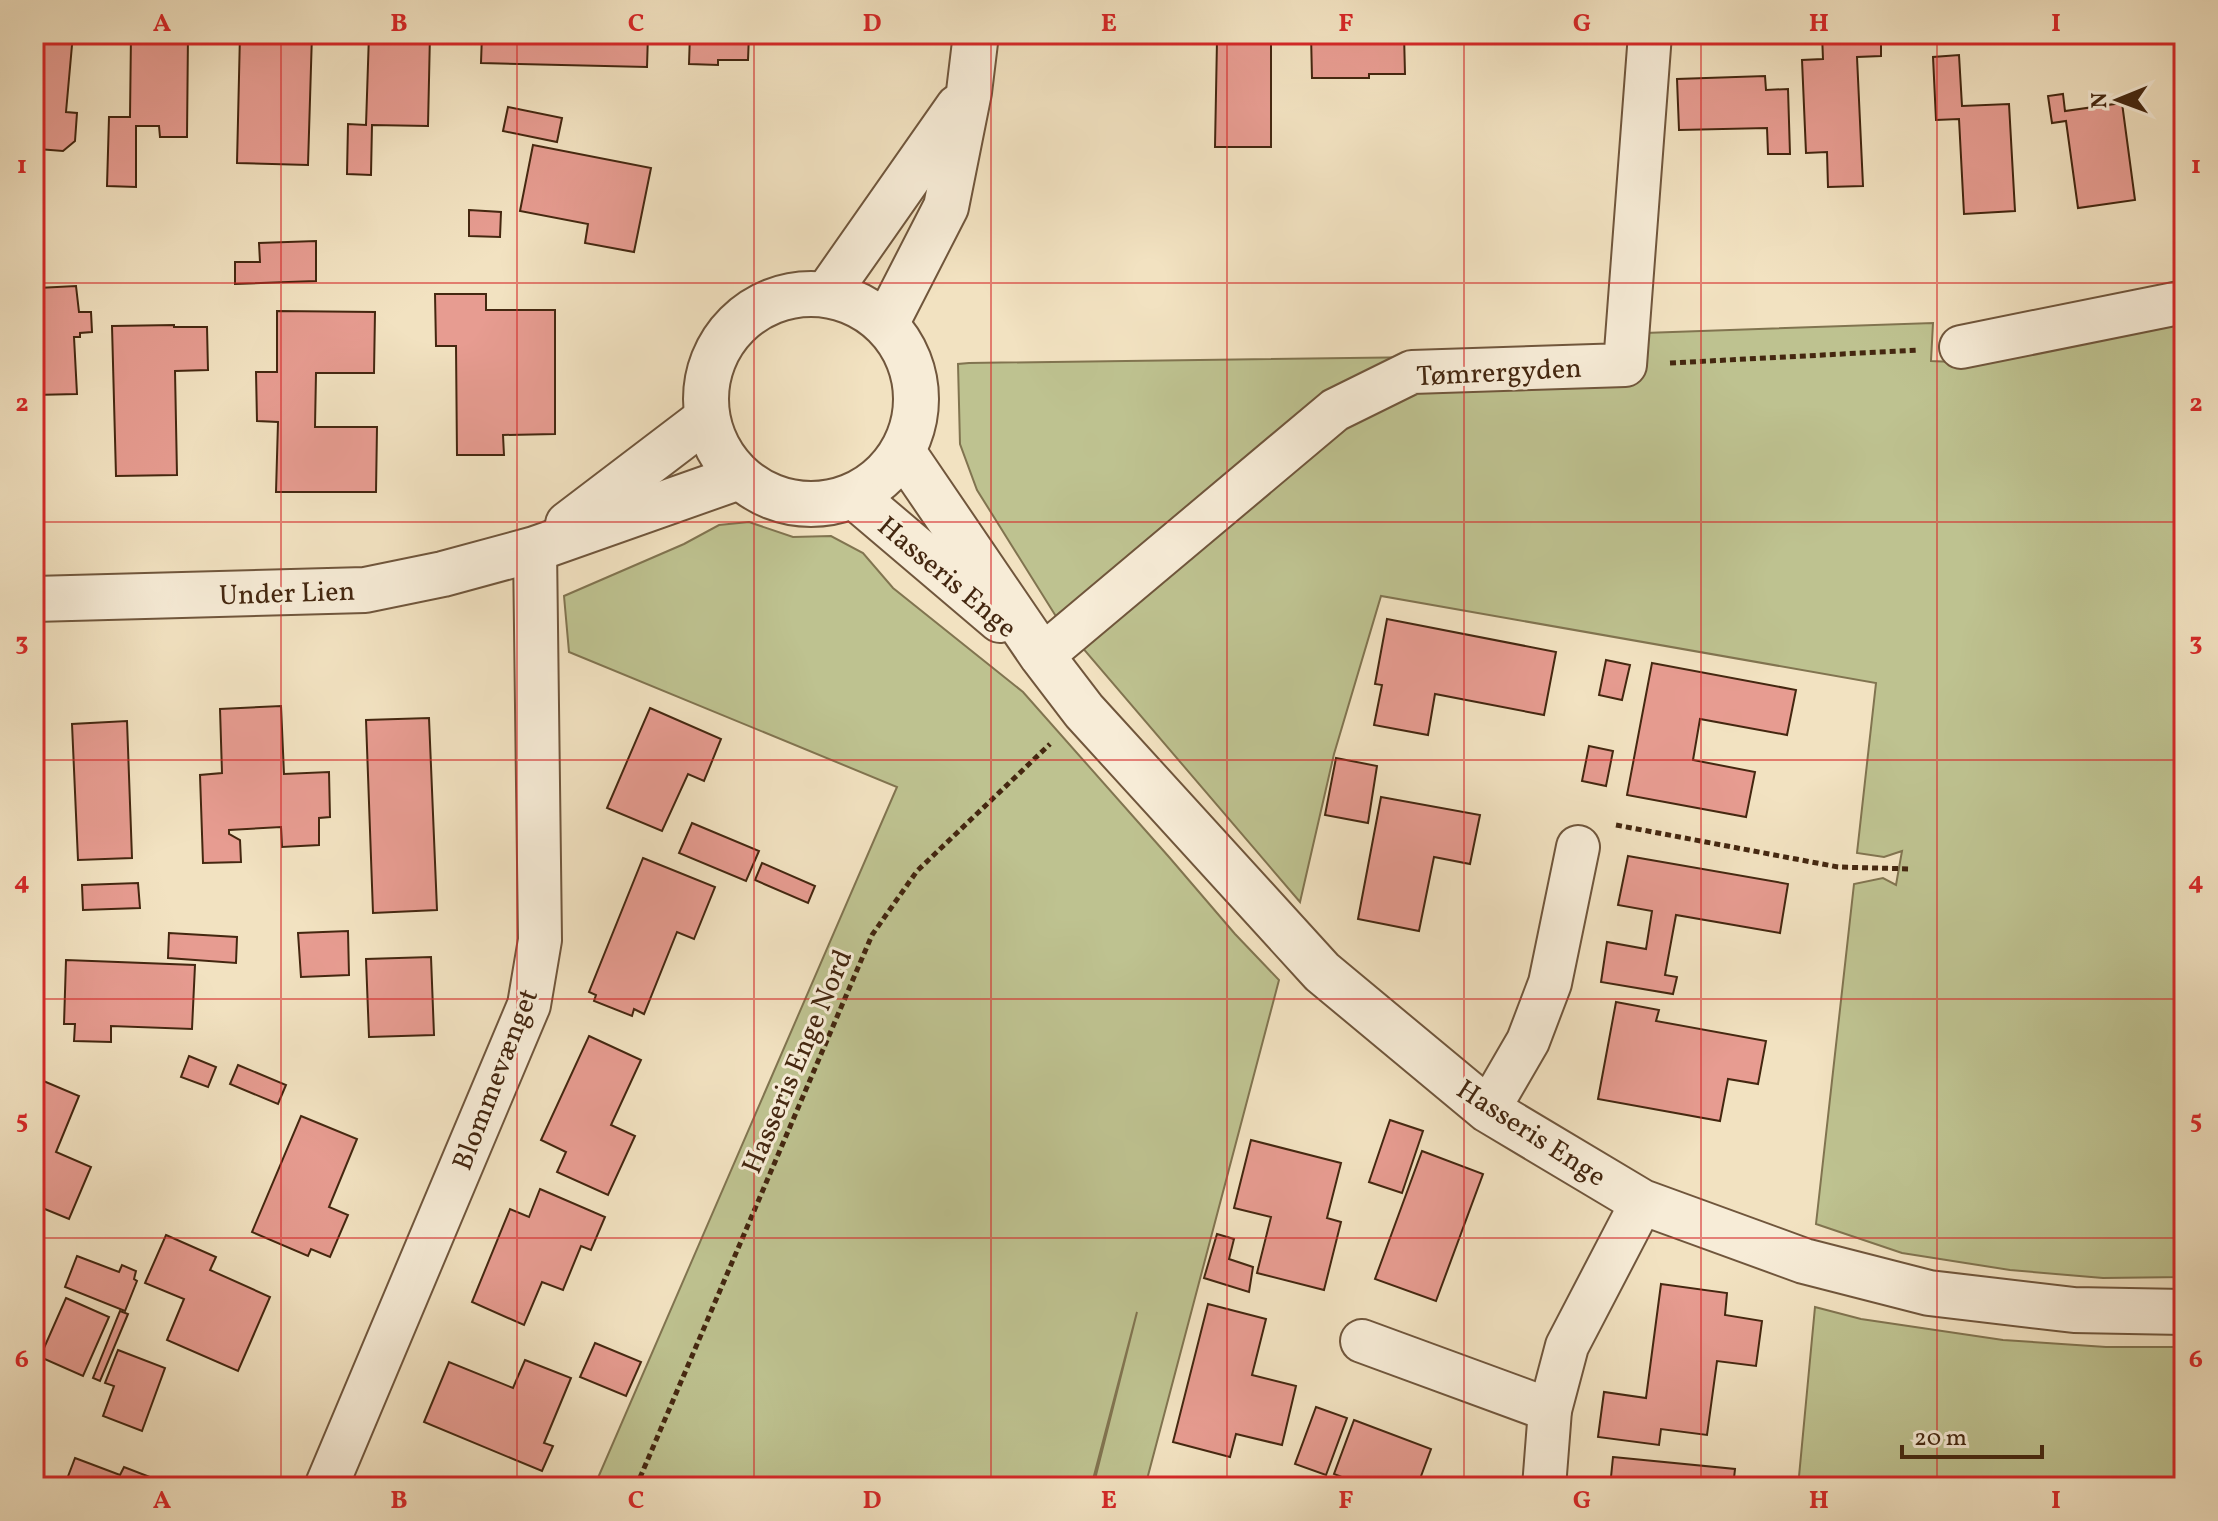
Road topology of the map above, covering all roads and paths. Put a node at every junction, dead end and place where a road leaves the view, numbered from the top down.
1 (976, 34) edge
2 (1650, 34) edge
3 (969, 92) junction
4 (827, 294) junction
5 (2184, 302) edge
6 (886, 324) junction
7 (1961, 347) joint
8 (1625, 365) junction
9 (706, 419) junction
10 (903, 452) junction
11 (739, 477) junction
12 (854, 496) junction
13 (535, 549) junction
14 (34, 599) edge
15 (1042, 656) junction
16 (1084, 711) junction
17 (1578, 847) joint
18 (1912, 869) dead end
19 (1488, 1110) junction
20 (1642, 1202) junction
21 (2184, 1312) edge
22 (1362, 1341) dead end
23 (1550, 1410) junction
24 (326, 1487) edge
25 (636, 1487) edge
26 (1544, 1487) edge

1 - 3 street
2 - 8 street
3 - 4 street
3 - 6 street
4 - 6 street
4 - 9 street
5 - 7 street
6 - 10 street
7 - 8 path
8 - 15 street, Tømrergyden
9 - 11 street
9 - 13 street, Under Lien
10 - 12 street
10 - 15 street, Hasseris Enge
11 - 12 street
11 - 13 street, Under Lien
12 - 15 street, Hasseris Enge
13 - 14 street, Under Lien
13 - 24 street, Blommevænget
15 - 16 street, Hasseris Enge
16 - 19 street, Hasseris Enge
16 - 25 path, Hasseris Enge Nord
17 - 18 path
17 - 19 street
19 - 20 street, Hasseris Enge
20 - 21 street, Hasseris Enge
20 - 23 street
22 - 23 street
23 - 26 street

